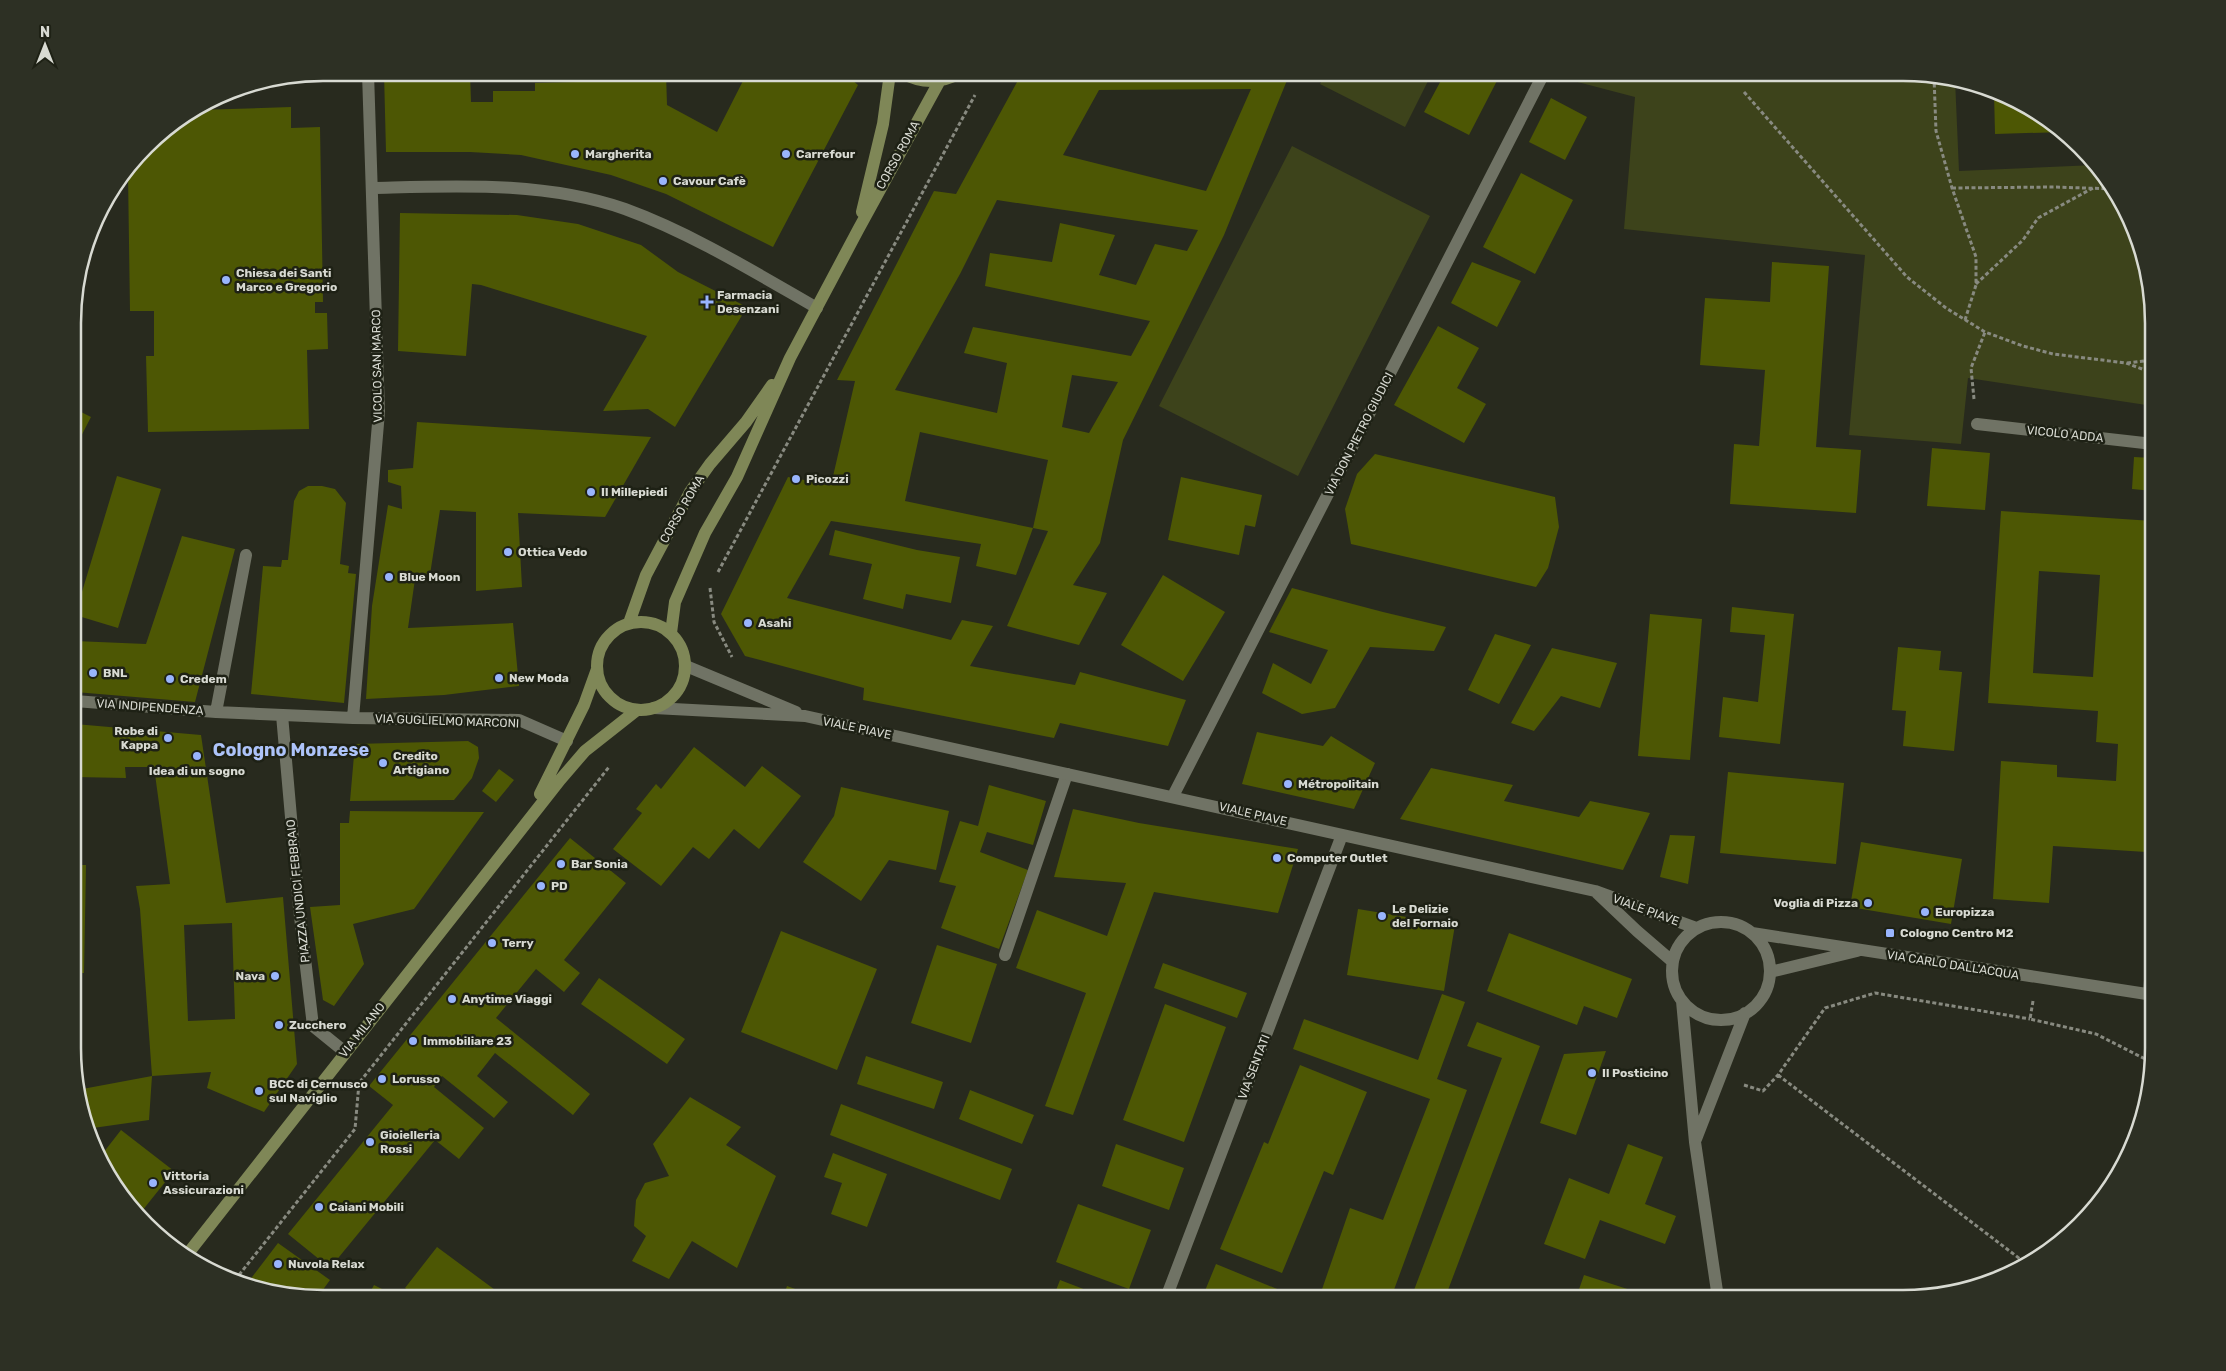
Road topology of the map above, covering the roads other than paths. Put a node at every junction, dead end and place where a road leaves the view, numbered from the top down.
1 (368, 81) edge
2 (889, 81) edge
3 (921, 81) edge
4 (1539, 81) edge
5 (939, 82) joint
6 (372, 188) junction
7 (858, 230) junction
8 (818, 308) junction
9 (790, 358) junction
10 (1977, 424) road end
11 (2145, 443) edge
12 (246, 555) dead end
13 (629, 623) junction
14 (671, 633) junction
15 (686, 666) junction
16 (597, 669) junction
17 (81, 701) edge
18 (654, 708) junction
19 (637, 710) junction
20 (216, 712) junction
21 (282, 715) junction
22 (805, 716) junction
23 (353, 718) junction
24 (567, 741) junction
25 (1067, 774) junction
26 (1173, 796) junction
27 (521, 828) junction
28 (1342, 835) junction
29 (1595, 891) junction
30 (1696, 928) junction
31 (1752, 933) junction
32 (1862, 950) junction
33 (1006, 955) dead end
34 (1673, 962) junction
35 (1770, 972) junction
36 (2145, 994) edge
37 (1682, 1001) junction
38 (1745, 1014) junction
39 (345, 1052) junction
40 (1695, 1142) junction
41 (191, 1250) edge
42 (1169, 1290) edge
43 (1717, 1290) edge

1 - 6 street, VICOLO SAN MARCO
2 - 7 main road, CORSO ROMA
3 - 5 main road
4 - 26 street, VIA DON PIETRO GIUDICI
5 - 7 main road, CORSO ROMA
6 - 8 street
6 - 23 street, VICOLO SAN MARCO
7 - 8 main road, CORSO ROMA
8 - 9 main road, CORSO ROMA
9 - 13 main road, CORSO ROMA
9 - 14 main road, CORSO ROMA
10 - 11 street, VICOLO ADDA
12 - 20 street, VIA INDIPENDENZA
13 - 14 main road
13 - 16 main road
14 - 15 main road
15 - 18 main road
15 - 22 street, VIALE PIAVE
16 - 19 main road
16 - 24 main road, VIA MILANO
17 - 20 street, VIA INDIPENDENZA
18 - 19 main road
18 - 22 street, VIALE PIAVE
19 - 27 main road, VIA MILANO
20 - 21 street
21 - 23 street
21 - 39 street, PIAZZA UNDICI FEBBRAIO
22 - 25 street, VIALE PIAVE
23 - 24 street, VIA GUGLIELMO MARCONI
24 - 27 main road, VIA MILANO
25 - 26 street, VIALE PIAVE
25 - 33 street
26 - 28 street, VIALE PIAVE
27 - 39 main road, VIA MILANO
28 - 29 street, VIALE PIAVE
28 - 42 street, VIA SENTATI
29 - 30 street, VIALE PIAVE
29 - 34 street
30 - 31 street
30 - 34 street
31 - 32 street, VIA CARLO DALL'ACQUA
31 - 35 street
32 - 35 street
32 - 36 street, VIA CARLO DALL'ACQUA
34 - 37 street
35 - 38 street
37 - 38 street
37 - 40 street
38 - 40 street
39 - 41 main road, VIA MILANO
40 - 43 street

